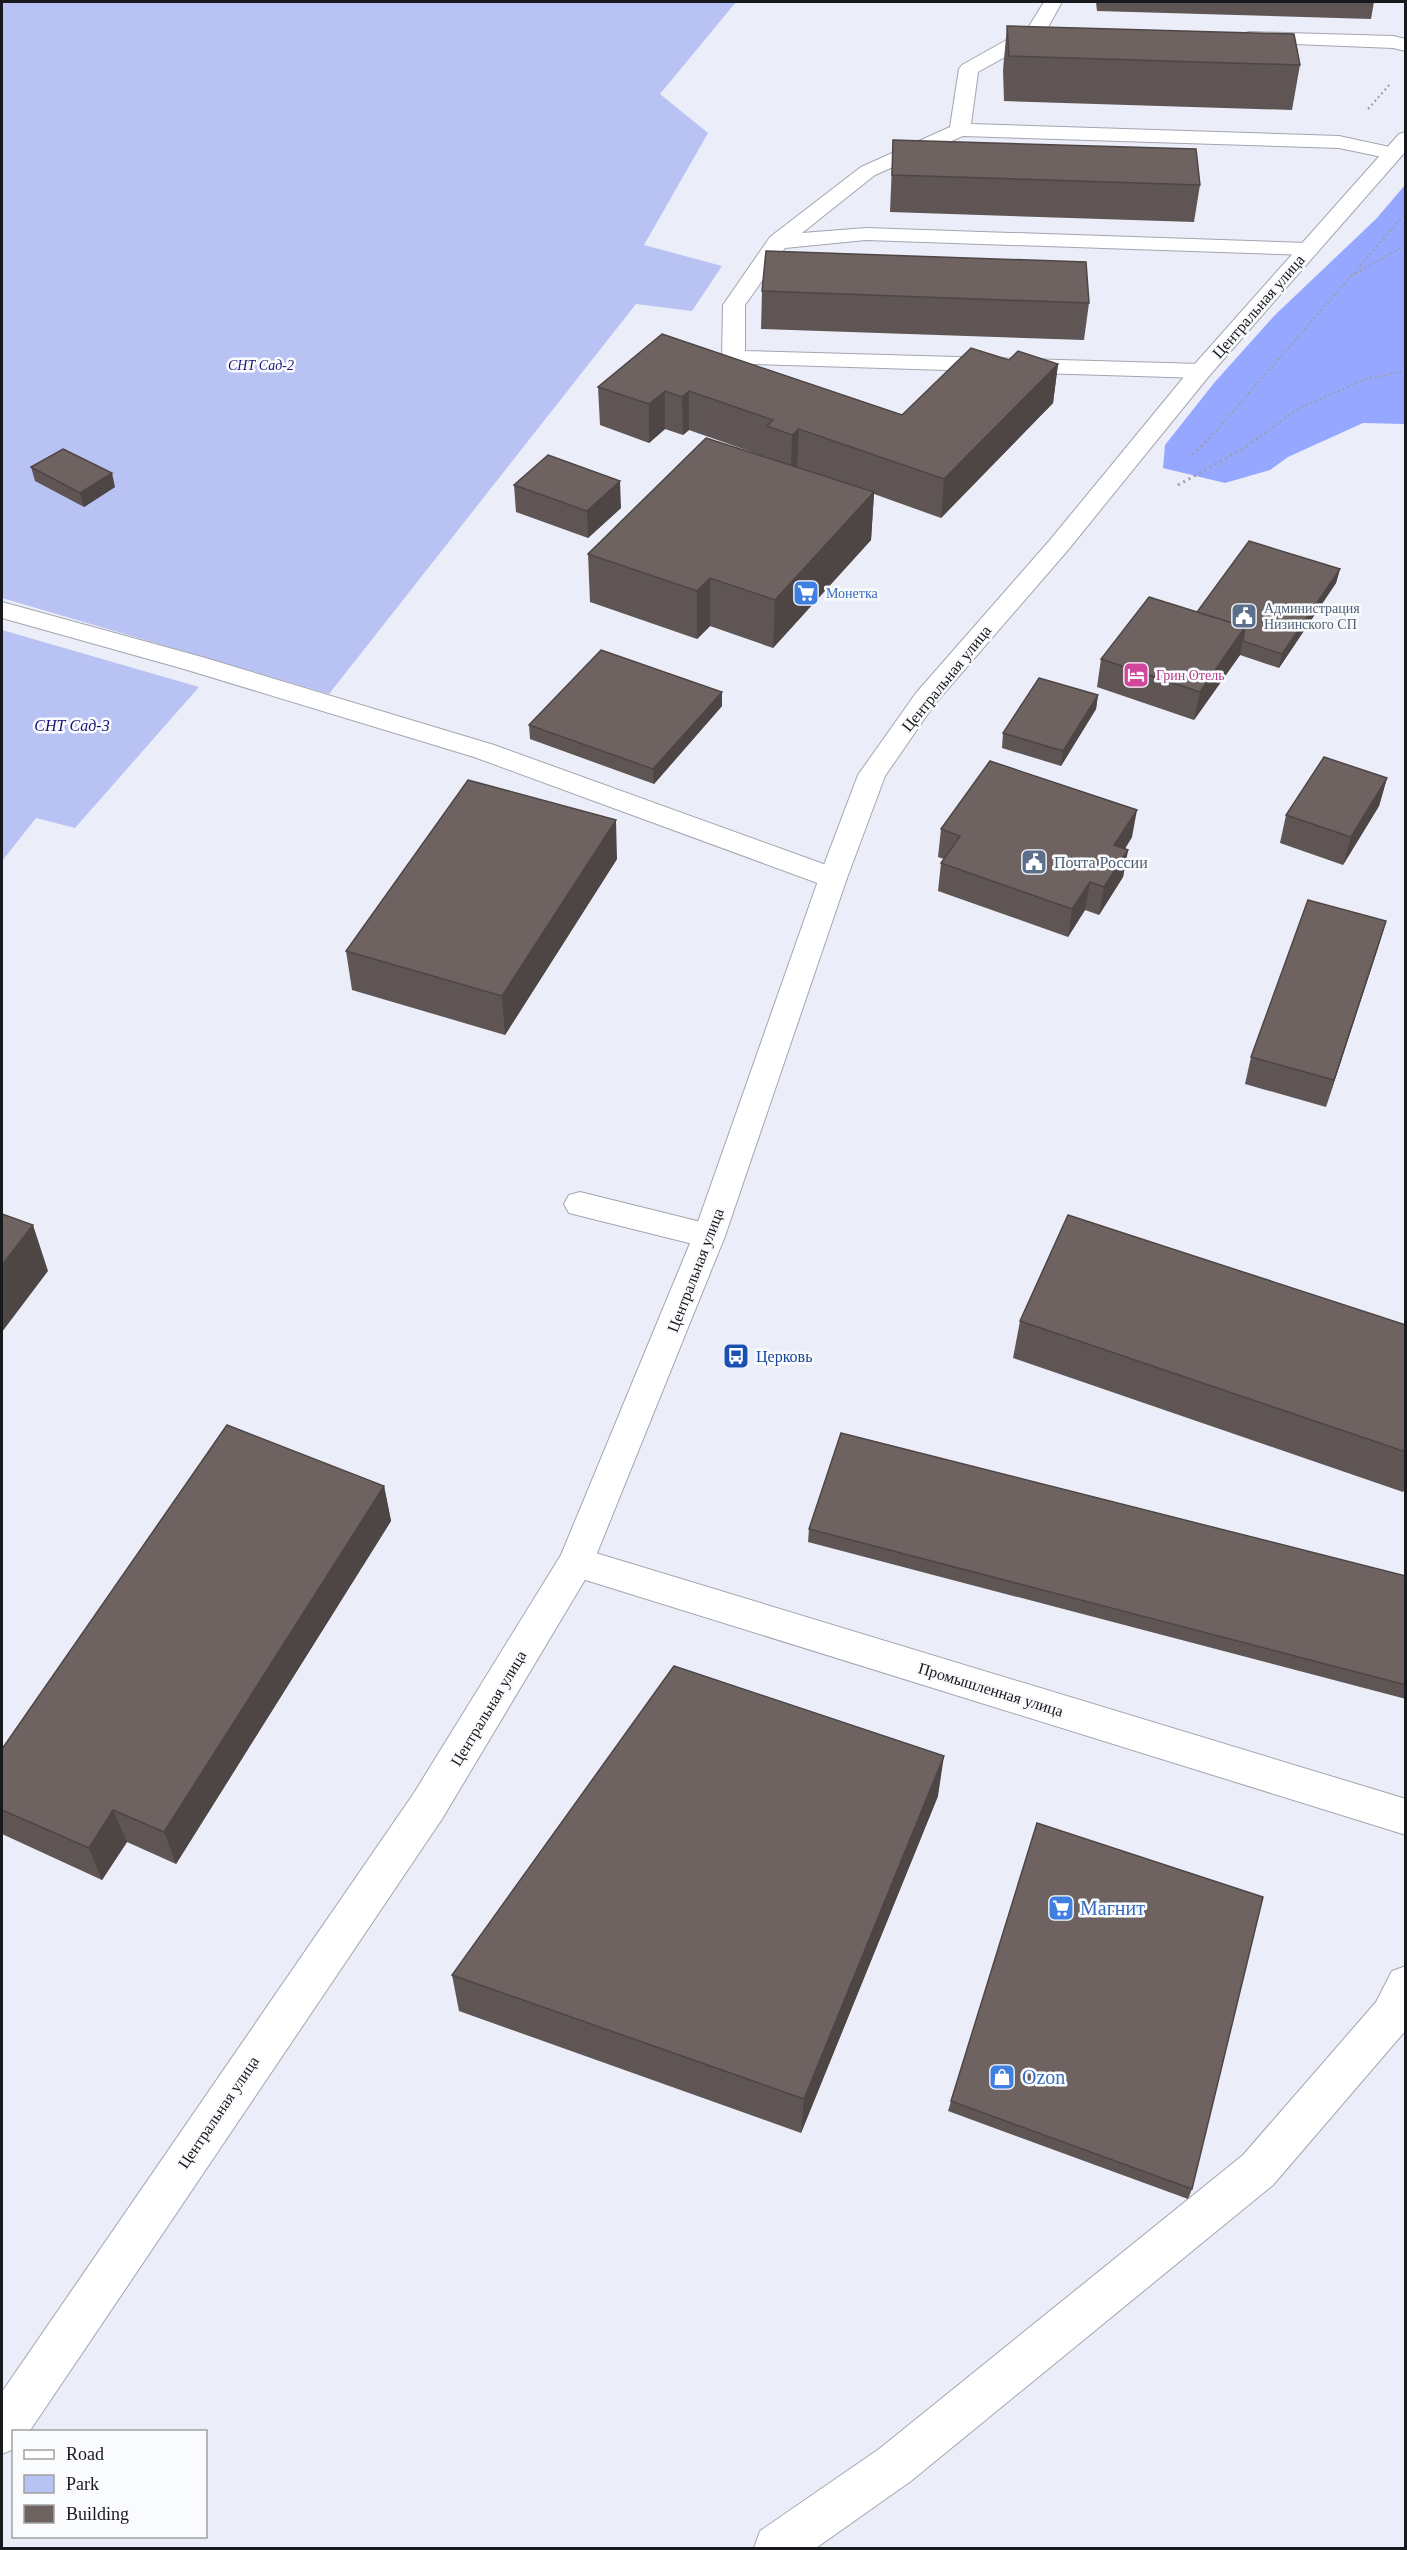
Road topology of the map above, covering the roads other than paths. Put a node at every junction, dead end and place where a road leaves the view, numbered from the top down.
1 (1053, 2) edge
2 (1036, 32) junction
3 (1060, 33) edge
4 (1226, 38) edge
5 (1406, 45) edge
6 (960, 130) junction
7 (1399, 146) edge
8 (778, 242) junction
9 (1308, 249) junction
10 (1201, 371) junction
11 (2, 610) edge
12 (832, 878) junction
13 (580, 1203) dead end
14 (709, 1236) junction
15 (576, 1562) junction
16 (1406, 1817) edge
17 (1406, 1985) edge
18 (2, 2431) edge
19 (777, 2548) edge

1 - 2 street
2 - 3 street
2 - 6 street
4 - 5 street
6 - 7 street
6 - 8 street
7 - 9 street, Центральная улица
8 - 9 street
8 - 10 street
9 - 10 street, Центральная улица
10 - 12 street, Центральная улица
11 - 12 street
12 - 14 street, Центральная улица
13 - 14 street
14 - 15 street, Центральная улица
15 - 16 street, Промышленная улица
15 - 18 street, Центральная улица
17 - 19 street

